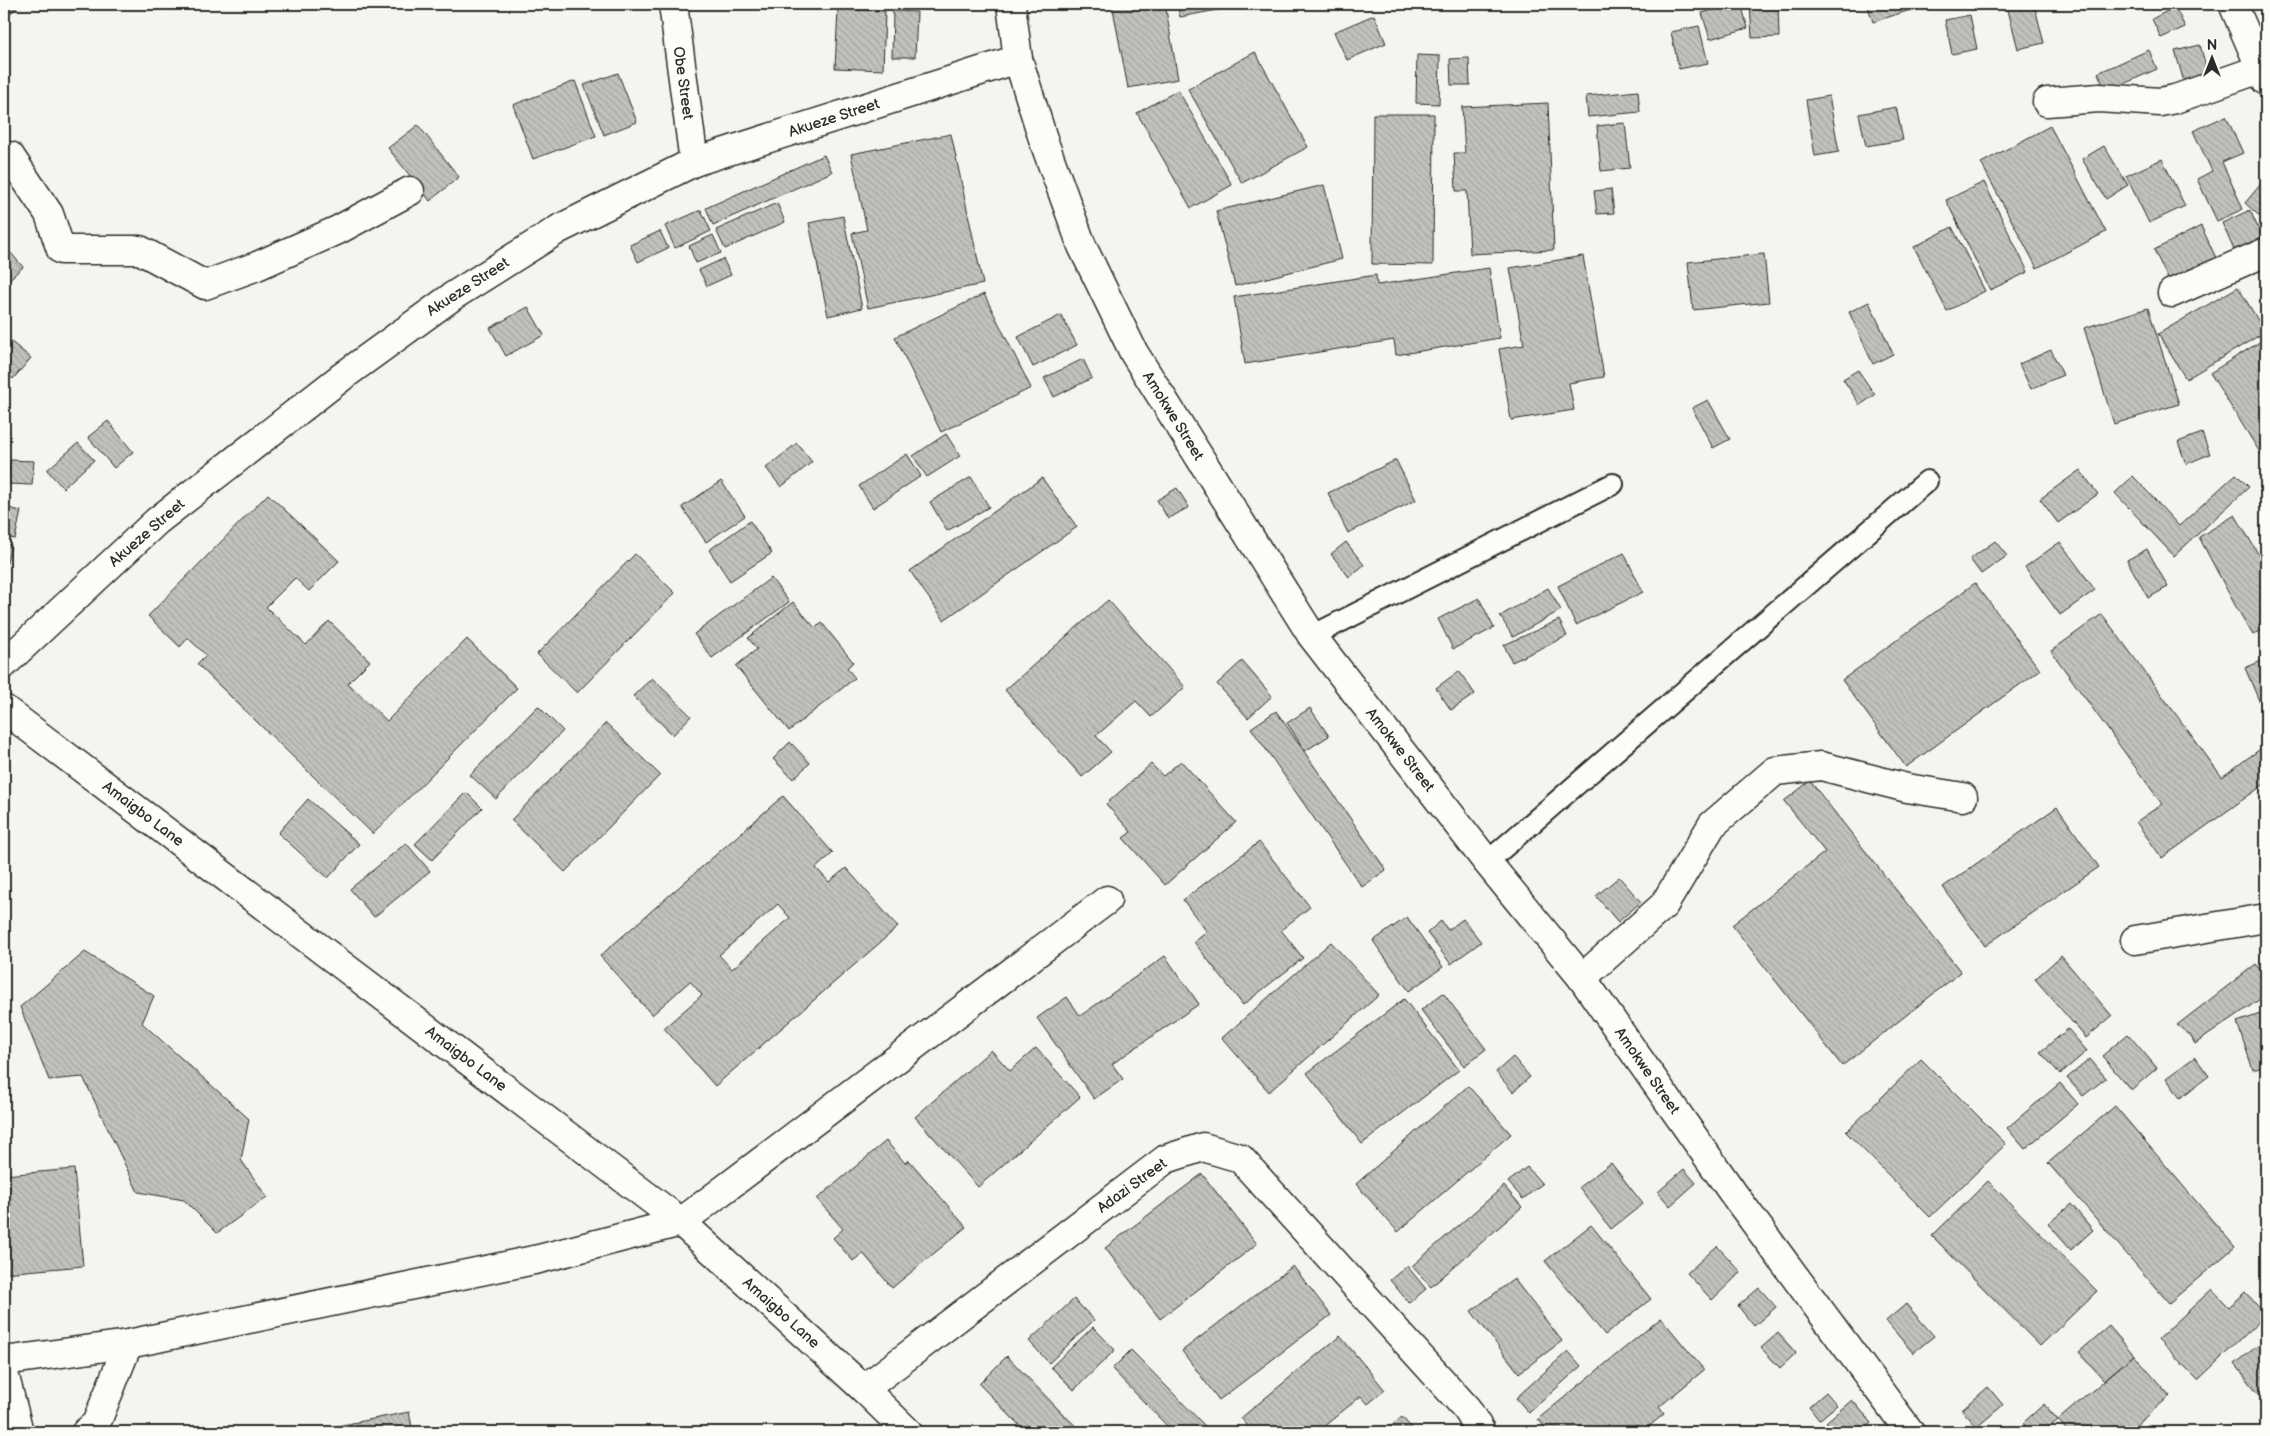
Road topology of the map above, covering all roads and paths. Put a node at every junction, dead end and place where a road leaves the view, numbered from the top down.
1 (673, 4) edge
2 (1011, 4) edge
3 (2233, 4) edge
4 (1018, 59) junction
5 (2263, 75) edge
6 (2047, 102) dead end
7 (4, 156) edge
8 (694, 162) junction
9 (410, 191) dead end
10 (2266, 252) edge
11 (2172, 293) dead end
12 (1927, 480) dead end
13 (1613, 484) dead end
14 (1312, 636) junction
15 (4, 664) edge
16 (4, 709) edge
17 (1963, 797) dead end
18 (1486, 862) junction
19 (1107, 900) dead end
20 (2266, 918) edge
21 (2135, 940) dead end
22 (1582, 978) junction
23 (681, 1222) junction
24 (128, 1344) junction
25 (4, 1361) edge
26 (4, 1372) edge
27 (864, 1389) junction
28 (19, 1432) edge
29 (86, 1432) edge
30 (908, 1432) edge
31 (1481, 1432) edge
32 (1910, 1432) edge

1 - 8 street, Obe Street
2 - 4 street, Amokwe Street
3 - 5 street
4 - 8 street, Akueze Street
4 - 14 street, Amokwe Street
5 - 6 street
7 - 9 street
8 - 15 street, Akueze Street
10 - 11 street
12 - 18 lane
13 - 14 lane
14 - 18 street, Amokwe Street
16 - 23 street, Amaigbo Lane
17 - 22 street
18 - 22 street, Amokwe Street
19 - 23 street
20 - 21 street
22 - 32 street, Amokwe Street
23 - 24 street
23 - 27 street, Amaigbo Lane
24 - 25 street
24 - 29 street
26 - 28 street
27 - 30 street, Amaigbo Lane
27 - 31 street, Adazi Street

